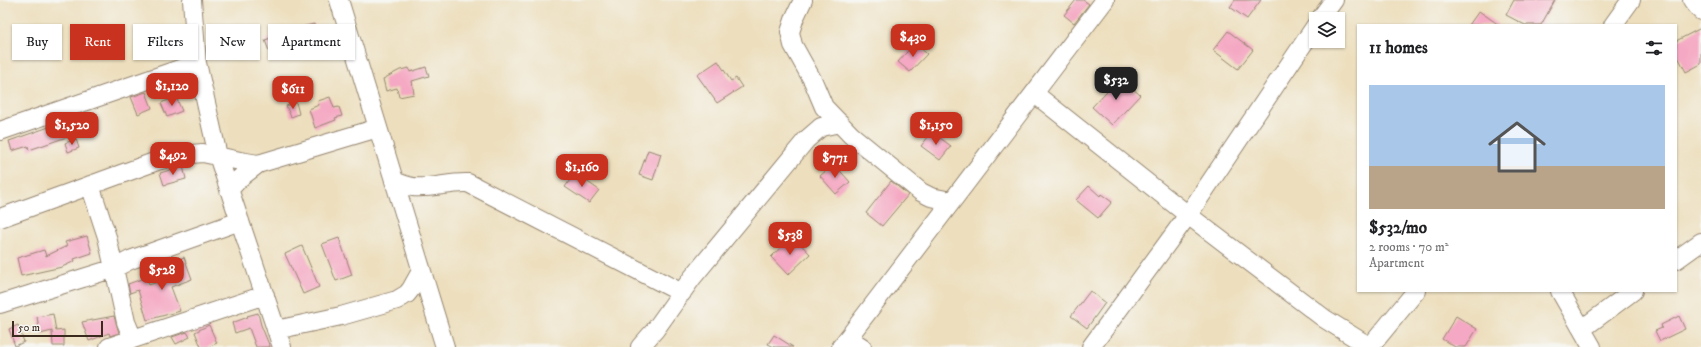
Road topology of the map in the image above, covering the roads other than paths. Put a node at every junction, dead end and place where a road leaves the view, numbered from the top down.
1 (192, 0) edge
2 (339, 0) edge
3 (803, 0) edge
4 (1105, 0) edge
5 (1334, 0) edge
6 (1631, 0) edge
7 (1692, 0) edge
8 (1701, 10) edge
9 (1325, 12) edge
10 (1614, 24) edge
11 (1309, 35) edge
12 (197, 63) junction
13 (1035, 94) junction
14 (840, 123) junction
15 (378, 128) junction
16 (0, 131) edge
17 (218, 156) junction
18 (258, 164) junction
19 (394, 182) junction
20 (90, 186) junction
21 (428, 186) junction
22 (229, 190) junction
23 (951, 200) junction
24 (404, 214) junction
25 (1188, 215) junction
26 (0, 218) edge
27 (240, 221) junction
28 (1701, 242) edge
29 (1677, 259) edge
30 (115, 268) junction
31 (420, 271) junction
32 (1415, 292) edge
33 (1561, 292) edge
34 (1633, 292) edge
35 (682, 293) junction
36 (265, 295) junction
37 (2, 299) edge
38 (396, 300) junction
39 (434, 312) junction
40 (1582, 329) junction
41 (276, 330) junction
42 (133, 339) junction
43 (850, 344) edge
44 (109, 347) edge
45 (282, 347) edge
46 (445, 347) edge
47 (640, 347) edge
48 (1091, 347) edge
49 (1370, 347) edge
50 (1592, 347) edge

1 - 12 street
2 - 15 street
3 - 14 street
4 - 13 street
5 - 9 street
6 - 10 street
7 - 8 street
11 - 25 street
12 - 16 street
12 - 17 street
13 - 23 street
13 - 25 street
14 - 23 street
14 - 35 street
15 - 18 street
15 - 19 street
17 - 18 street
17 - 20 street
17 - 22 street
18 - 22 street
19 - 21 street
19 - 24 street
20 - 26 street
20 - 30 street
21 - 24 street
21 - 35 street
22 - 27 street
23 - 43 street
24 - 31 street
25 - 48 street
25 - 49 street
27 - 30 street
27 - 36 street
28 - 29 street
30 - 37 street
30 - 42 street
31 - 38 street
31 - 39 street
32 - 49 street
33 - 40 street
34 - 40 street
35 - 47 street
36 - 41 street
36 - 42 street
38 - 39 street
38 - 41 street
39 - 46 street
40 - 50 street
41 - 45 street
42 - 44 street

